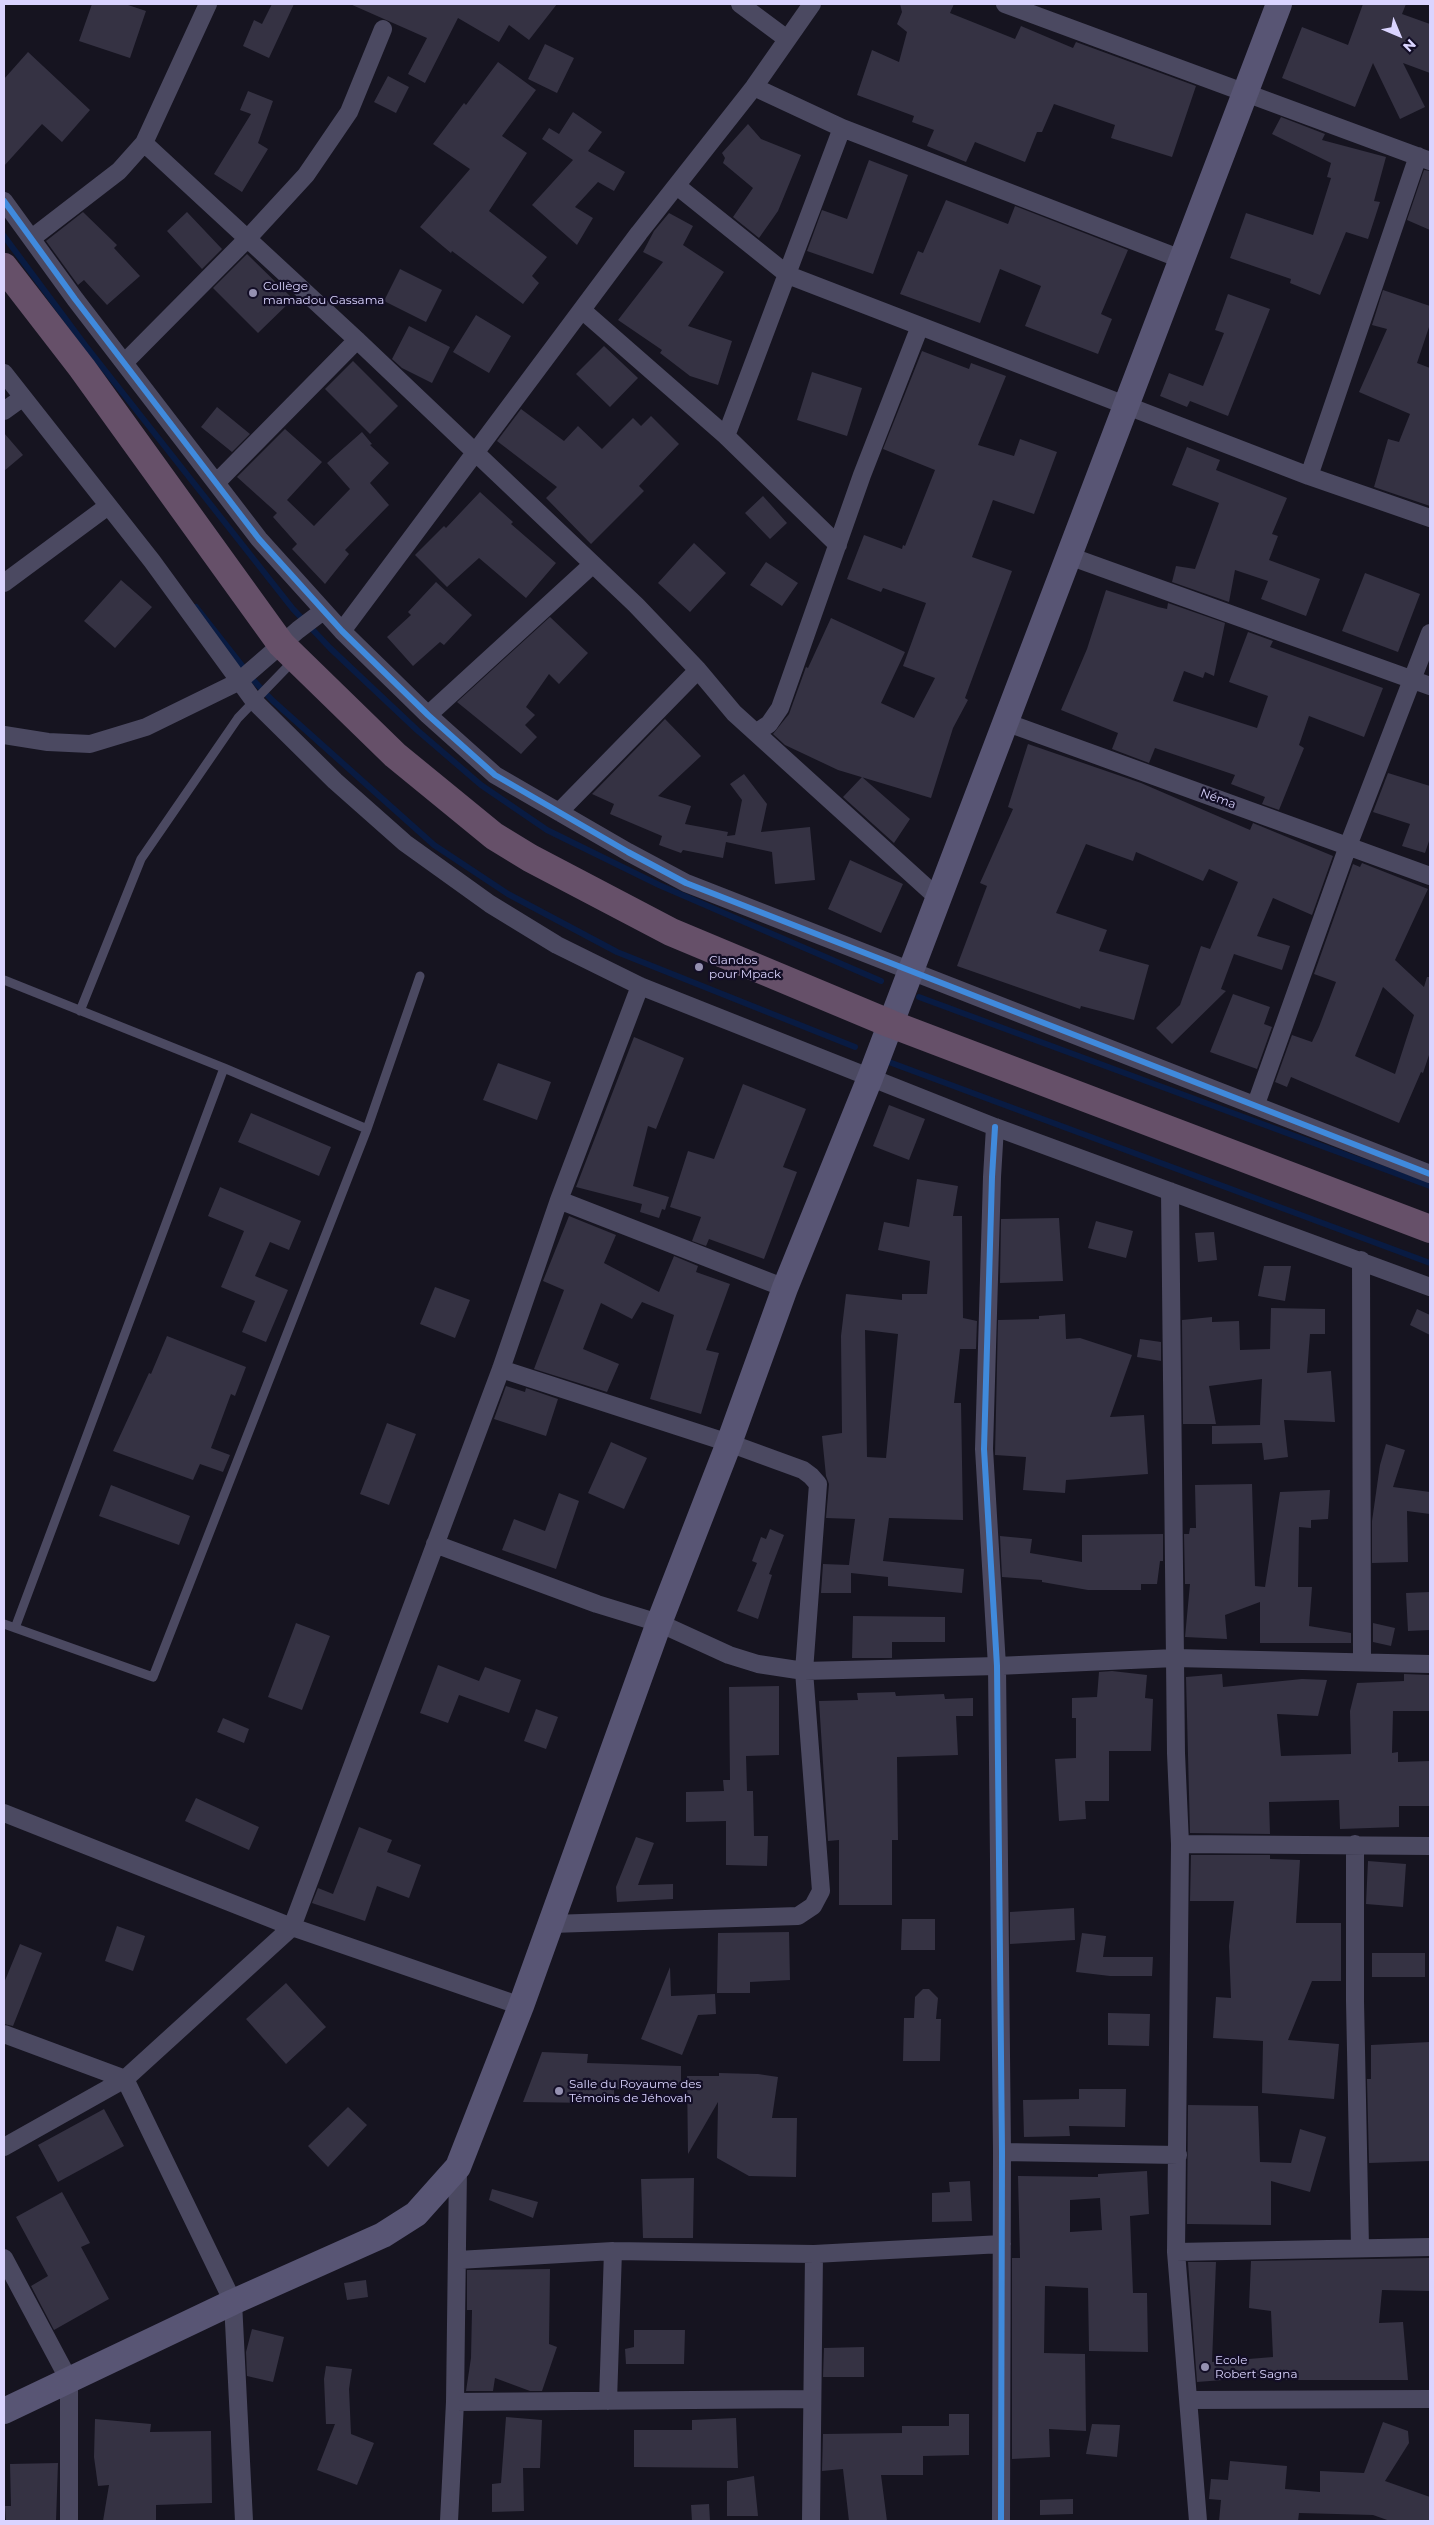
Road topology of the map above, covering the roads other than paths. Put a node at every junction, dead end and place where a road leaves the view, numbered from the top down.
1 (208, 4) edge
2 (740, 4) edge
3 (812, 4) edge
4 (1005, 4) edge
5 (1279, 4) edge
6 (382, 29) dead end
7 (787, 39) junction
8 (754, 87) junction
9 (1245, 91) junction
10 (842, 128) junction
11 (144, 143) junction
12 (1424, 159) edge
13 (677, 186) junction
14 (4, 201) edge
15 (32, 238) junction
16 (248, 238) junction
17 (1181, 259) junction
18 (4, 267) edge
19 (788, 275) junction
20 (582, 310) junction
21 (920, 326) junction
22 (357, 340) junction
23 (124, 363) junction
24 (4, 373) edge
25 (22, 398) junction
26 (1126, 404) junction
27 (4, 411) edge
28 (726, 436) junction
29 (474, 452) junction
30 (1309, 476) junction
31 (216, 483) junction
32 (108, 506) junction
33 (1430, 518) edge
34 (838, 545) junction
35 (1069, 556) junction
36 (593, 564) junction
37 (4, 583) edge
38 (323, 611) junction
39 (342, 631) junction
40 (1430, 633) edge
41 (288, 651) junction
42 (698, 670) junction
43 (1413, 680) junction
44 (238, 682) junction
45 (1430, 686) edge
46 (254, 701) junction
47 (428, 715) junction
48 (1005, 722) junction
49 (756, 732) junction
50 (4, 735) edge
51 (558, 812) junction
52 (1348, 846) junction
53 (1430, 876) edge
54 (938, 898) junction
55 (912, 969) junction
56 (420, 976) dead end
57 (4, 980) edge
58 (640, 986) junction
59 (80, 1011) junction
60 (891, 1024) junction
61 (224, 1068) junction
62 (870, 1078) junction
63 (1256, 1104) junction
64 (995, 1128) junction
65 (367, 1129) junction
66 (1428, 1168) edge
67 (1170, 1191) junction
68 (559, 1200) junction
69 (1430, 1229) edge
70 (1361, 1260) junction
71 (1430, 1287) edge
72 (785, 1288) junction
73 (501, 1369) junction
74 (729, 1444) junction
75 (436, 1544) junction
76 (659, 1623) junction
77 (4, 1624) edge
78 (15, 1628) junction
79 (1175, 1658) junction
80 (1362, 1662) junction
81 (1430, 1664) edge
82 (997, 1666) junction
83 (804, 1671) junction
84 (4, 1813) edge
85 (1180, 1844) junction
86 (1356, 1844) junction
87 (1430, 1846) edge
88 (551, 1924) junction
89 (292, 1927) junction
90 (521, 2006) junction
91 (4, 2034) edge
92 (125, 2079) junction
93 (4, 2147) edge
94 (1002, 2152) junction
95 (1178, 2155) junction
96 (458, 2167) junction
97 (1002, 2244) junction
98 (1360, 2247) junction
99 (1430, 2247) edge
100 (613, 2251) junction
101 (1176, 2252) junction
102 (814, 2254) junction
103 (4, 2258) edge
104 (458, 2260) junction
105 (233, 2302) junction
106 (69, 2380) junction
107 (812, 2399) junction
108 (1430, 2399) edge
109 (1189, 2400) junction
110 (608, 2401) junction
111 (455, 2402) junction
112 (4, 2411) edge
113 (69, 2521) edge
114 (244, 2521) edge
115 (449, 2521) edge
116 (810, 2521) edge
117 (1001, 2521) edge
118 (1198, 2521) edge

1 - 11 street
2 - 7 street
3 - 7 street
4 - 9 street
5 - 9 main road
6 - 16 street
7 - 8 street
8 - 10 street
8 - 13 street
9 - 12 street
9 - 17 main road
10 - 17 street
10 - 19 street
11 - 15 street
11 - 16 street
12 - 30 street
13 - 19 street
13 - 20 street
14 - 15 street
15 - 23 street
16 - 22 street
16 - 23 street
17 - 26 main road
18 - 41 highway
19 - 21 street
19 - 28 street
20 - 28 street
20 - 29 street
21 - 26 street
21 - 34 street
22 - 29 street
22 - 31 street
23 - 31 street
24 - 25 street
25 - 27 street
25 - 32 street
26 - 30 street
26 - 35 main road
28 - 34 street
29 - 36 street
29 - 39 street
30 - 33 street
31 - 38 street
32 - 37 street
32 - 44 street
34 - 49 street
35 - 43 street
35 - 48 main road
36 - 42 street
36 - 47 street
38 - 39 street
38 - 41 street
39 - 47 street
40 - 43 street
41 - 44 street
41 - 46 lane
41 - 60 highway
42 - 49 street
42 - 51 street
43 - 45 street
43 - 52 street
44 - 46 street
44 - 50 street
46 - 58 street
46 - 59 lane
47 - 51 street
48 - 52 street, Néma
48 - 54 main road
49 - 54 street
51 - 55 street
52 - 53 street, Néma
52 - 63 street
54 - 55 main road
55 - 60 main road
55 - 63 street
56 - 65 lane
57 - 59 lane
58 - 62 street
58 - 68 street
59 - 61 lane
60 - 62 main road
60 - 69 highway
61 - 65 lane
61 - 78 lane
62 - 64 street
62 - 72 main road
63 - 66 street
64 - 67 street
64 - 82 street
65 - 78 lane
67 - 70 street
67 - 79 street
68 - 72 street
68 - 73 street
70 - 71 street
70 - 80 street
72 - 74 main road
73 - 74 street
73 - 75 street
74 - 76 main road
74 - 83 street
75 - 76 street
75 - 89 street
76 - 83 street
76 - 88 main road
77 - 78 lane
79 - 80 street
79 - 82 street
79 - 85 street
80 - 81 street
82 - 83 street
82 - 94 street
83 - 88 street
84 - 89 street
85 - 86 street
85 - 95 street
86 - 87 street
86 - 98 street
88 - 90 main road
89 - 90 street
89 - 92 street
90 - 96 main road
91 - 92 street
92 - 93 street
92 - 105 street
94 - 95 street
94 - 97 street
95 - 101 street
96 - 104 street
96 - 105 main road
97 - 102 street
97 - 117 street
98 - 99 street
98 - 101 street
100 - 102 street
100 - 104 street
100 - 110 street
101 - 109 street
102 - 107 street
103 - 106 street
104 - 111 street
105 - 106 main road
105 - 114 street
106 - 112 main road
106 - 113 street
107 - 110 street
107 - 116 street
108 - 109 street
109 - 118 street
110 - 111 street
111 - 115 street

